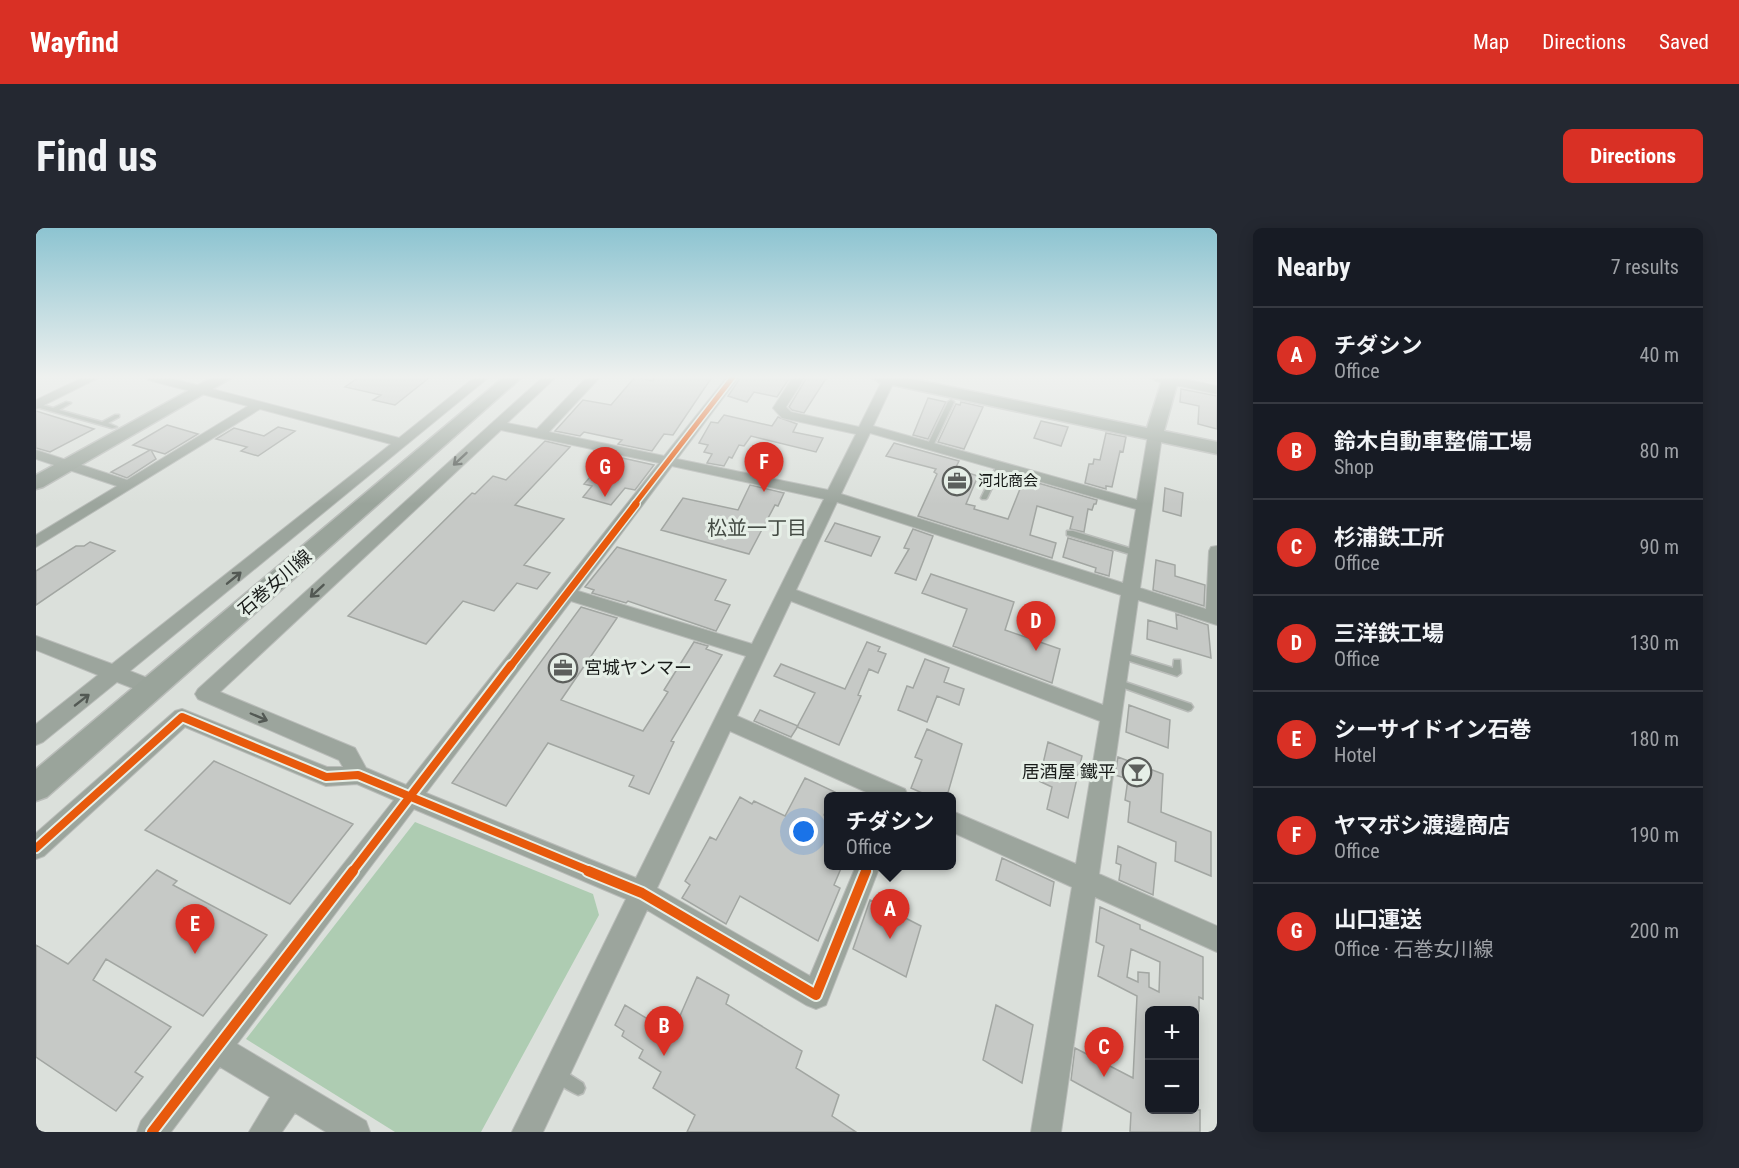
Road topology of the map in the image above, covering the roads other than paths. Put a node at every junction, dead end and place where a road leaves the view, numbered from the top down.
1 (86, 419) edge
2 (113, 419) edge
3 (149, 419) edge
4 (235, 419) edge
5 (312, 419) edge
6 (432, 419) edge
7 (465, 419) edge
8 (503, 419) edge
9 (554, 419) edge
10 (700, 419) edge
11 (808, 419) edge
12 (870, 419) edge
13 (943, 419) edge
14 (1094, 419) edge
15 (1158, 419) edge
16 (103, 424) junction
17 (497, 425) junction
18 (114, 427) dead end
19 (864, 430) junction
20 (1156, 432) junction
21 (539, 435) junction
22 (1217, 441) edge
23 (403, 443) junction
24 (930, 446) junction
25 (1217, 448) edge
26 (36, 454) edge
27 (667, 461) junction
28 (68, 465) junction
29 (1000, 465) junction
30 (36, 483) edge
31 (129, 485) junction
32 (833, 496) junction
33 (984, 498) dead end
34 (1143, 506) junction
35 (1070, 533) dead end
36 (36, 542) edge
37 (1217, 551) edge
38 (1136, 553) junction
39 (1129, 591) junction
40 (566, 592) junction
41 (786, 593) junction
42 (1216, 619) edge
43 (36, 643) edge
44 (758, 653) junction
45 (1120, 655) junction
46 (1177, 662) dead end
47 (116, 673) junction
48 (1115, 682) junction
49 (153, 688) junction
50 (1188, 707) dead end
51 (1110, 716) junction
52 (725, 720) junction
53 (36, 736) edge
54 (358, 775) junction
55 (36, 788) edge
56 (888, 792) edge
57 (411, 795) junction
58 (956, 823) edge
59 (36, 848) edge
60 (866, 870) edge
61 (1084, 880) junction
62 (642, 893) junction
63 (1217, 939) edge
64 (216, 1048) junction
65 (556, 1073) junction
66 (578, 1088) dead end
67 (291, 1092) junction
68 (152, 1132) edge
69 (264, 1132) edge
70 (355, 1132) edge
71 (527, 1132) edge
72 (1046, 1132) edge

1 - 16 lane
2 - 16 lane
3 - 28 street
4 - 31 street
5 - 23 street
6 - 23 street
7 - 49 street, 石巻女川線
8 - 17 street
9 - 21 street
10 - 27 street
11 - 19 street
12 - 19 street
13 - 24 lane
14 - 20 street
15 - 20 street
16 - 18 lane
17 - 21 street
17 -> 54 street
19 - 24 street
19 - 32 street
20 - 22 street
20 - 25 street
20 - 34 street
21 - 27 street
47 -> 23 street
24 - 29 street
26 - 28 street
27 - 32 street
27 - 40 street
28 - 30 street
28 - 31 street
29 - 33 lane
29 - 34 street
31 - 36 street
32 - 39 street
32 - 41 street
34 - 38 street
35 - 38 lane
37 - 42 street
38 - 39 street
39 - 42 street
39 - 45 street
40 - 44 street
40 - 57 street
41 - 44 street
41 - 51 street
43 - 47 street
44 - 52 street
45 - 46 lane
45 - 48 street
47 - 49 street
53 -> 47 street
48 - 50 lane
48 - 51 street
49 - 55 street, 石巻女川線
51 - 61 street
52 - 56 street
52 - 62 street
54 - 57 street
54 - 59 street
57 - 62 street
57 - 64 street
58 - 61 street
60 - 62 street
61 - 63 street
61 - 72 street
62 - 65 street
64 - 67 street
64 - 68 street
65 - 66 lane
65 - 71 street
67 - 69 street
67 - 70 street

